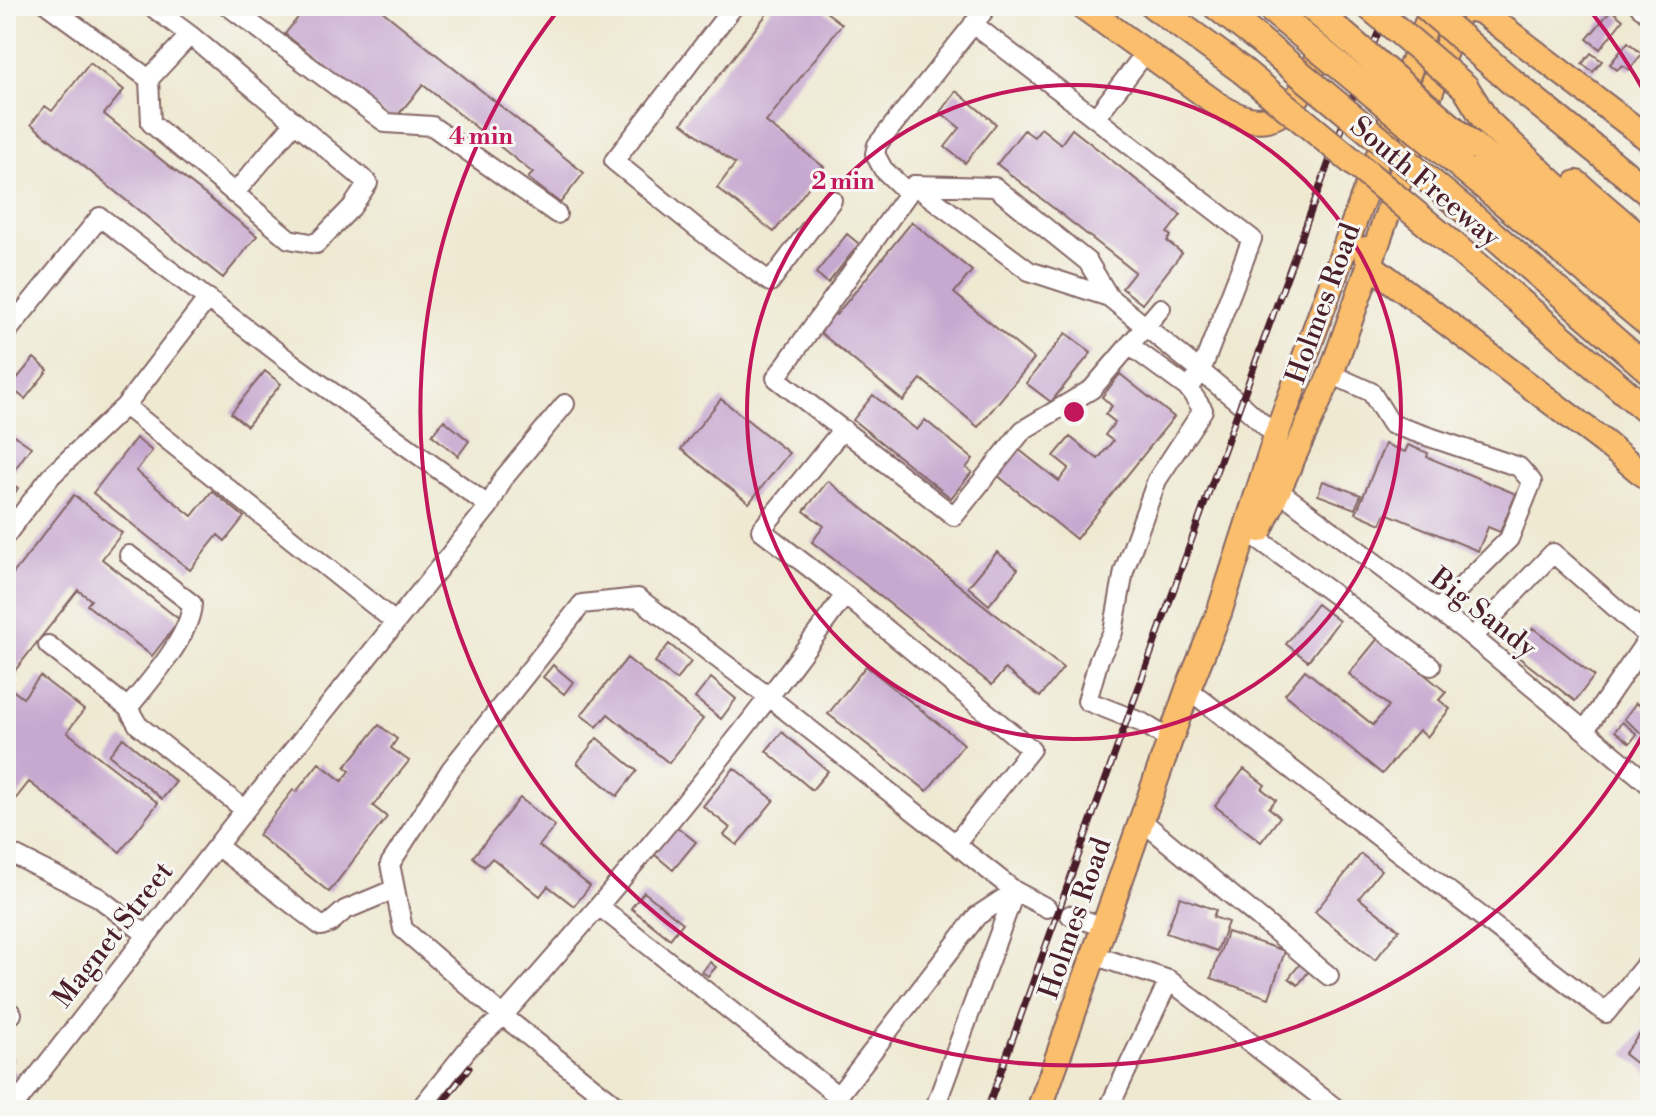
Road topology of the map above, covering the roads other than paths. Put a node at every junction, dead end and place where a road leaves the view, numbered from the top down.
1 (49, 6) edge
2 (151, 6) edge
3 (228, 6) edge
4 (734, 6) edge
5 (988, 6) edge
6 (1082, 6) edge
7 (1154, 6) edge
8 (1216, 6) edge
9 (1267, 6) edge
10 (1310, 6) edge
11 (1336, 6) edge
12 (1369, 6) edge
13 (1425, 6) edge
14 (1433, 6) edge
15 (1459, 6) edge
16 (1639, 6) edge
17 (1650, 15) edge
18 (973, 24) junction
19 (190, 35) junction
20 (1146, 52) junction
21 (149, 79) junction
22 (1490, 116) junction
23 (1096, 117) junction
24 (295, 122) junction
25 (1650, 140) edge
26 (1468, 157) junction
27 (911, 189) junction
28 (234, 194) junction
29 (1650, 194) edge
30 (832, 200) dead end
31 (1466, 211) junction
32 (557, 214) dead end
33 (1358, 215) junction
34 (1650, 247) edge
35 (1369, 264) junction
36 (1650, 275) edge
37 (1109, 297) junction
38 (1650, 297) edge
39 (208, 298) junction
40 (1161, 308) dead end
41 (1650, 325) edge
42 (1145, 326) junction
43 (6, 333) edge
44 (1650, 344) edge
45 (1129, 345) junction
46 (1201, 371) junction
47 (1650, 371) edge
48 (1331, 374) junction
49 (1189, 389) junction
50 (565, 404) dead end
51 (125, 406) junction
52 (1650, 413) edge
53 (843, 429) junction
54 (1276, 436) junction
55 (1650, 480) edge
56 (1278, 490) junction
57 (489, 506) junction
58 (6, 535) edge
59 (1257, 538) junction
60 (129, 555) dead end
61 (845, 595) junction
62 (1438, 610) junction
63 (1219, 613) junction
64 (395, 622) junction
65 (1473, 637) junction
66 (48, 645) dead end
67 (1431, 666) dead end
68 (1188, 689) junction
69 (770, 698) junction
70 (128, 708) junction
71 (1585, 730) junction
72 (1170, 740) junction
73 (1650, 785) edge
74 (245, 810) junction
75 (1141, 820) junction
76 (223, 838) junction
77 (955, 844) junction
78 (6, 851) edge
79 (395, 889) junction
80 (1015, 891) junction
81 (599, 906) junction
82 (1047, 908) dead end
83 (1070, 915) dead end
84 (1103, 927) junction
85 (147, 935) junction
86 (1093, 955) junction
87 (1650, 959) edge
88 (1329, 976) dead end
89 (1169, 980) junction
90 (503, 1016) junction
91 (11, 1110) edge
92 (419, 1110) edge
93 (622, 1110) edge
94 (934, 1110) edge
95 (1039, 1110) edge
96 (1108, 1110) edge
97 (1338, 1110) edge

1 - 21 street
2 - 19 street
3 - 32 street
4 - 30 street
5 - 18 street
6 - 20 main road
7 - 52 highway, South Freeway, bridge
8 - 31 highway, bridge
9 - 26 highway, bridge
10 - 26 highway, bridge
11 - 20 main road
12 - 22 highway, bridge
13 - 29 highway, bridge
14 - 33 main road, Holmes Road
15 - 25 main road
15 - 35 main road, Holmes Road
16 - 17 street
18 - 23 street
18 - 27 street
19 - 21 street
19 - 24 street
20 - 23 street
21 - 28 street
22 - 34 highway
22 - 36 highway
23 - 46 street
24 - 28 street
24 - 28 street
26 - 38 highway
26 - 41 highway
27 - 37 street
27 - 37 street
27 - 53 street
31 - 44 highway
31 - 47 highway
33 - 35 main road
33 - 54 main road, Holmes Road
35 - 48 main road, Holmes Road
35 - 55 main road
37 - 42 street
39 - 43 street
39 - 51 street
39 - 57 street
40 - 42 street
42 - 45 street
42 - 46 street
45 - 49 street
45 - 53 street
46 - 49 street
46 - 54 street
48 - 56 main road, Holmes Road
48 - 62 street
49 - 72 street
50 - 57 street, Magnet Street
51 - 58 street
51 - 64 street
53 - 61 street
54 - 63 main road, Holmes Road
56 - 59 main road, Holmes Road
56 - 62 street, Big Sandy
57 - 64 street, Magnet Street
59 - 63 main road, Holmes Road
59 - 67 street
60 - 70 street
61 - 69 street
61 - 77 street
62 - 65 street, Big Sandy
63 - 68 main road, Holmes Road
64 - 74 street, Magnet Street
65 - 71 street, Big Sandy
65 - 71 street
66 - 70 street
68 - 72 main road, Holmes Road
68 - 87 street
69 - 77 street
69 - 79 street
69 - 81 street
70 - 74 street
71 - 73 street, Big Sandy
72 - 75 main road, Holmes Road
74 - 76 street, Magnet Street
75 - 84 main road, Holmes Road
75 - 88 street
76 - 79 street
76 - 85 street, Magnet Street
77 - 80 street
78 - 85 street
79 - 90 street
80 - 81 street
80 - 82 street
80 - 94 street
81 - 90 street
83 - 84 street
84 - 86 main road, Holmes Road
85 - 91 street, Magnet Street
86 - 89 street
86 - 95 main road, Holmes Road
89 - 96 street
89 - 97 street
90 - 92 street
90 - 93 street

